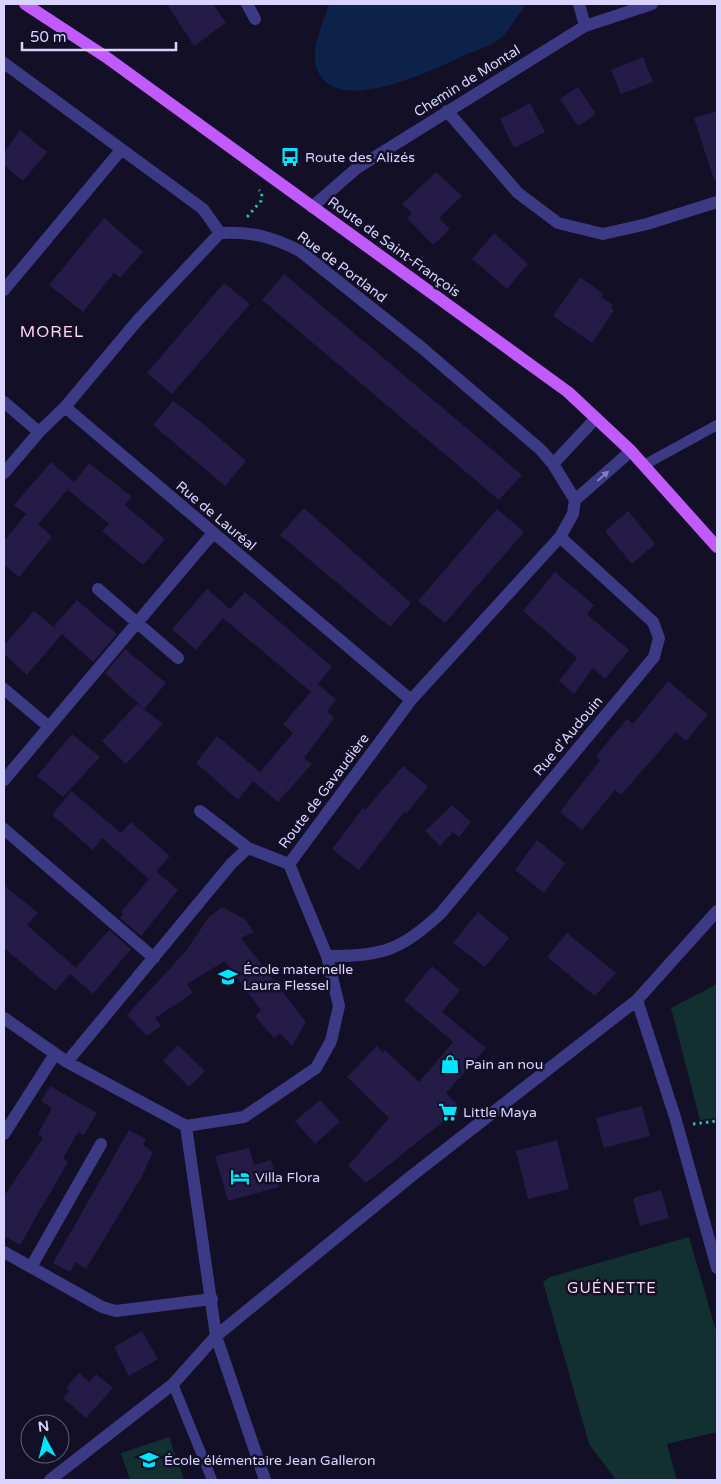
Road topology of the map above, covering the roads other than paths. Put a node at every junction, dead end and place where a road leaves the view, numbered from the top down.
1 (25, 4) edge
2 (247, 4) edge
3 (579, 4) edge
4 (652, 4) edge
5 (255, 18) dead end
6 (585, 26) junction
7 (4, 63) edge
8 (447, 110) junction
9 (121, 150) junction
10 (717, 202) edge
11 (312, 207) junction
12 (220, 233) junction
13 (4, 290) edge
14 (4, 402) edge
15 (65, 407) junction
16 (596, 418) junction
17 (717, 425) edge
18 (39, 432) junction
19 (631, 451) junction
20 (553, 464) junction
21 (644, 465) junction
22 (4, 474) edge
23 (575, 500) junction
24 (213, 533) junction
25 (560, 537) junction
26 (717, 547) edge
27 (98, 588) dead end
28 (138, 621) junction
29 (178, 658) dead end
30 (4, 689) edge
31 (411, 700) junction
32 (48, 726) junction
33 (4, 780) edge
34 (200, 812) dead end
35 (4, 830) edge
36 (248, 848) junction
37 (288, 864) junction
38 (717, 911) edge
39 (327, 956) junction
40 (154, 958) junction
41 (637, 1000) junction
42 (4, 1018) edge
43 (55, 1054) junction
44 (67, 1062) junction
45 (186, 1126) junction
46 (4, 1134) edge
47 (101, 1144) dead end
48 (4, 1252) edge
49 (31, 1267) junction
50 (717, 1268) edge
51 (212, 1299) junction
52 (216, 1336) junction
53 (173, 1384) junction
54 (50, 1480) edge
55 (212, 1480) edge
56 (265, 1480) edge

1 - 11 main road, Route de Saint-François
2 - 5 street
3 - 6 street
4 - 6 street, Chemin de Montal
6 - 8 street, Chemin de Montal
7 - 9 street
8 - 10 street
8 - 11 street, Chemin de Montal
9 - 12 street
9 - 13 street
11 - 16 main road, Route de Saint-François
12 - 15 street
12 - 20 street, Rue de Portland
14 - 18 street
15 - 18 street
15 - 24 street, Rue de Lauréal
16 - 19 main road, Route de Saint-François
16 - 20 street
17 - 21 lane
18 - 22 street
19 - 21 main road, Route de Saint-François
23 -> 19 street
20 - 23 street, Rue de Portland
21 - 26 main road, Route de Saint-François
23 - 25 street, Route de Gavaudière
24 - 28 street
24 - 31 street, Rue de Lauréal
25 - 31 street, Route de Gavaudière
25 - 39 street, Rue d'Audouin
27 - 28 street
28 - 29 street
28 - 32 street
30 - 32 street
31 - 37 street, Route de Gavaudière
32 - 33 street
34 - 36 street
35 - 40 street
36 - 37 street
36 - 40 street
37 - 39 street, Route de Gavaudière
38 - 41 street
39 - 45 street, Route de Gavaudière
40 - 44 street
41 - 50 street
41 - 52 street
42 - 43 street
43 - 44 street
43 - 46 street
44 - 45 street
45 - 51 street
47 - 49 street
48 - 49 street
49 - 51 street
51 - 52 street
52 - 53 street
52 - 56 street
53 - 54 street
53 - 55 lane

